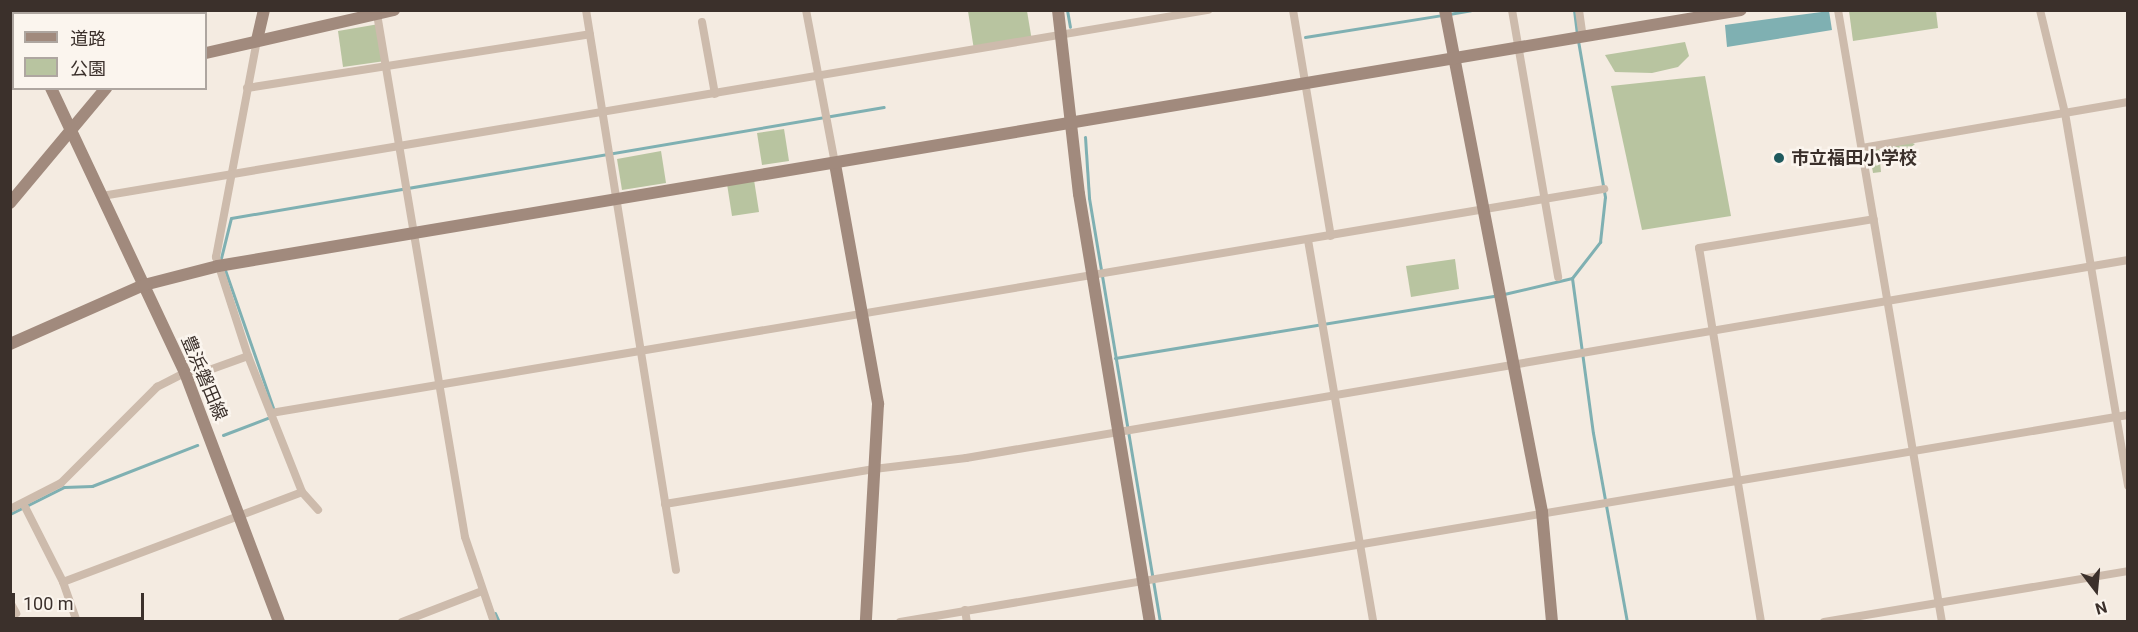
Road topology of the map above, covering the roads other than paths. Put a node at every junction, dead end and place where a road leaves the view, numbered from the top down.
1 (264, 10) edge
2 (394, 10) edge
3 (586, 10) edge
4 (807, 10) edge
5 (1208, 10) edge
6 (1293, 10) edge
7 (1445, 10) edge
8 (1512, 10) edge
9 (1579, 10) edge
10 (1741, 10) edge
11 (1838, 10) edge
12 (2040, 10) edge
13 (1059, 11) edge
14 (377, 14) junction
15 (1661, 17) edge
16 (702, 22) dead end
17 (590, 34) junction
18 (1061, 35) junction
19 (1583, 37) junction
20 (257, 40) junction
21 (1518, 48) junction
22 (207, 53) edge
23 (1453, 58) junction
24 (386, 65) junction
25 (819, 75) junction
26 (1306, 84) junction
27 (247, 88) junction
28 (52, 90) edge
29 (104, 90) edge
30 (714, 94) junction
31 (2127, 102) edge
32 (603, 113) junction
33 (2065, 113) junction
34 (1074, 121) junction
35 (71, 131) junction
36 (399, 145) junction
37 (1862, 148) junction
38 (835, 164) junction
39 (232, 174) junction
40 (1604, 189) dead end
41 (102, 196) junction
42 (617, 198) junction
43 (1544, 200) junction
44 (10, 204) edge
45 (1482, 211) junction
46 (1874, 219) junction
47 (413, 233) junction
48 (1331, 236) junction
49 (1308, 240) junction
50 (2127, 260) edge
51 (218, 266) junction
52 (2091, 266) junction
53 (1093, 277) junction
54 (1558, 278) dead end
55 (144, 285) junction
56 (1888, 299) junction
57 (862, 315) junction
58 (1712, 328) junction
59 (10, 344) edge
60 (642, 352) junction
61 (248, 356) junction
62 (1512, 362) junction
63 (186, 375) junction
64 (440, 385) junction
65 (1334, 392) junction
66 (271, 413) junction
67 (2127, 415) edge
68 (2117, 417) junction
69 (1118, 429) junction
70 (1914, 451) junction
71 (874, 469) junction
72 (1737, 481) junction
73 (2127, 486) edge
74 (302, 492) junction
75 (23, 503) junction
76 (665, 504) junction
77 (10, 509) edge
78 (318, 510) dead end
79 (1542, 512) junction
80 (239, 516) junction
81 (1359, 544) junction
82 (676, 570) dead end
83 (2127, 571) edge
84 (1143, 581) junction
85 (63, 582) junction
86 (482, 591) junction
87 (10, 602) edge
88 (1939, 603) junction
89 (965, 610) junction
90 (16, 613) dead end
91 (77, 621) edge
92 (279, 621) edge
93 (402, 621) edge
94 (494, 621) edge
95 (866, 621) edge
96 (900, 621) edge
97 (967, 621) edge
98 (1150, 621) edge
99 (1373, 621) edge
100 (1552, 621) edge
101 (1761, 621) edge
102 (1824, 621) edge
103 (1942, 621) edge

1 - 20 street
2 - 14 street
3 - 17 street
4 - 25 street
5 - 18 street
6 - 26 street
7 - 23 street
8 - 21 street
9 - 19 street
10 - 15 street
11 - 37 street
12 - 33 street
13 - 18 street
14 - 20 street
14 - 24 street
15 - 19 street
16 - 30 street
17 - 24 street
17 - 32 street
18 - 25 street
18 - 34 street
19 - 21 street
20 - 22 street
20 - 27 street
21 - 23 street
21 - 43 street
23 - 26 street
23 - 45 street
24 - 27 street
24 - 36 street
25 - 30 street
25 - 38 street
26 - 34 street
26 - 48 street
27 - 39 street
28 - 35 street, 豊浜磐田線
29 - 35 street
30 - 32 street
31 - 33 street
32 - 36 street
32 - 42 street
33 - 37 street
33 - 52 street
34 - 38 street
34 - 53 street
35 - 41 street, 豊浜磐田線
35 - 44 street
36 - 39 street
36 - 47 street
37 - 46 street
38 - 42 street
38 - 57 street
39 - 41 street
39 - 51 street
40 - 43 street
41 - 55 street, 豊浜磐田線
42 - 47 street
42 - 60 street
43 - 45 street
43 - 54 street
45 - 48 street
45 - 62 street
46 - 56 street
46 - 58 street
47 - 51 street
47 - 64 street
48 - 49 street
49 - 53 street
49 - 65 street
50 - 52 street
51 - 55 street
51 - 61 street
52 - 56 street
52 - 68 street
53 - 57 street
53 - 69 street
55 - 59 street
55 - 63 street, 豊浜磐田線
56 - 58 street
56 - 70 street
57 - 60 street
57 - 71 street
58 - 62 street
58 - 72 street
60 - 64 street
60 - 76 street
61 - 63 street
61 - 66 street
62 - 65 street
62 - 79 street
63 - 75 street
63 - 80 street, 豊浜磐田線
64 - 66 street
64 - 86 street
65 - 69 street
65 - 81 street
66 - 74 street
67 - 68 street
68 - 70 street
68 - 73 street
69 - 71 street
69 - 84 street
70 - 72 street
70 - 88 street
71 - 76 street
71 - 95 street
72 - 79 street
72 - 101 street
74 - 78 street
74 - 80 street
75 - 77 street
75 - 85 street
76 - 82 street
79 - 81 street
79 - 100 street
80 - 85 street
80 - 92 street, 豊浜磐田線
81 - 84 street
81 - 99 street
83 - 88 street
84 - 89 street
84 - 98 street
85 - 91 street
86 - 93 street
86 - 94 street
87 - 90 street
88 - 102 street
88 - 103 street
89 - 96 street
89 - 97 street

